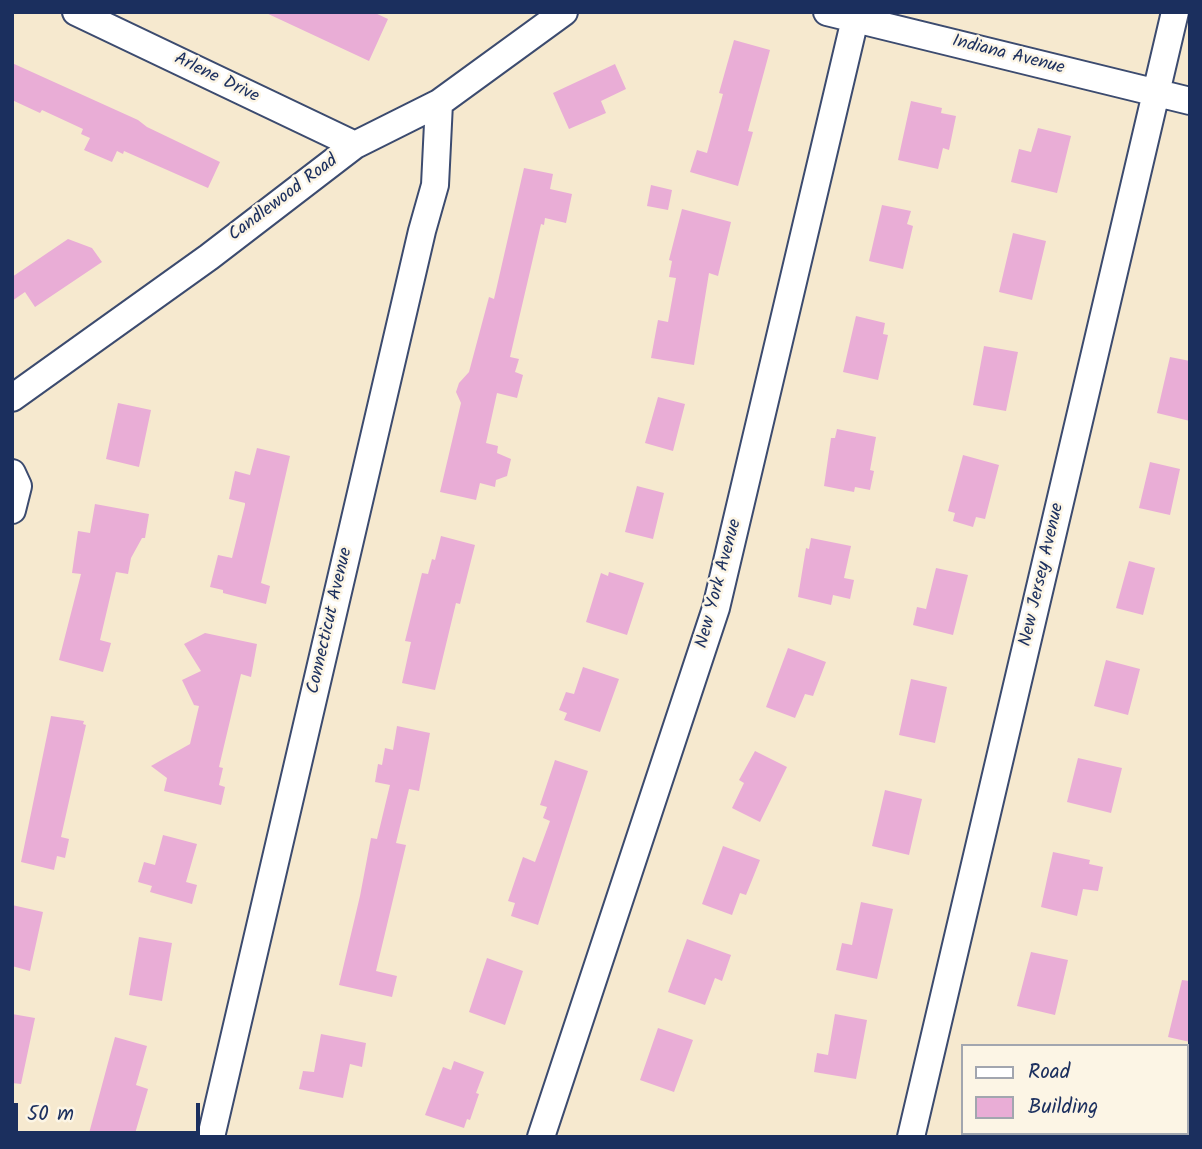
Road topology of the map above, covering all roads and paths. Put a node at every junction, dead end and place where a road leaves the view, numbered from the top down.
1 (76, 12) edge
2 (564, 12) edge
3 (827, 12) edge
4 (1175, 12) edge
5 (855, 19) junction
6 (1156, 93) junction
7 (1190, 101) edge
8 (439, 103) junction
9 (355, 145) junction
10 (12, 398) edge
11 (12, 473) edge
12 (12, 510) edge
13 (211, 1137) edge
14 (541, 1137) edge
15 (911, 1137) edge

1 - 9 street, Arlene Drive
2 - 8 street, Candlewood Road
3 - 5 street, Indiana Avenue
4 - 6 street, New Jersey Avenue
5 - 6 street, Indiana Avenue
5 - 14 street, New York Avenue
6 - 7 street, Indiana Avenue
6 - 15 street, New Jersey Avenue
8 - 9 street, Candlewood Road
8 - 13 street, Connecticut Avenue
9 - 10 street, Candlewood Road
11 - 12 street

